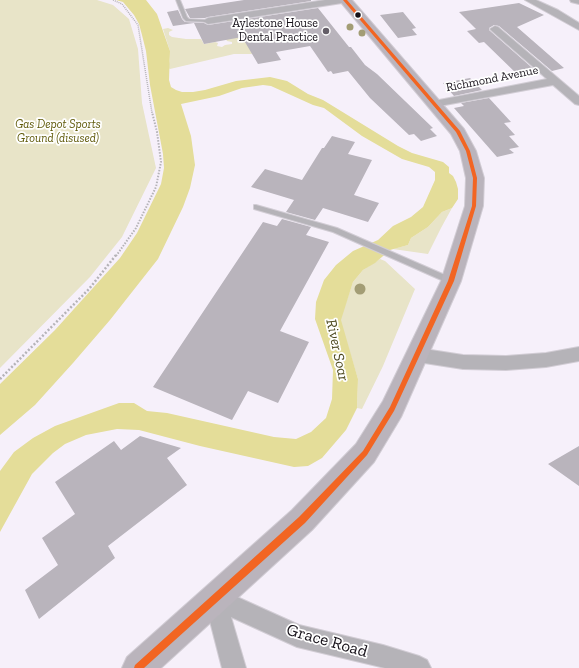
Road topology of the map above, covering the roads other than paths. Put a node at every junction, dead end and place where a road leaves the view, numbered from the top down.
1 (178, 0) edge
2 (344, 0) edge
3 (530, 0) edge
4 (574, 0) edge
5 (579, 1) edge
6 (208, 20) joint
7 (579, 27) edge
8 (495, 29) dead end
9 (555, 81) junction
10 (579, 102) edge
11 (434, 104) junction
12 (256, 207) dead end
13 (451, 281) junction
14 (579, 354) edge
15 (418, 355) junction
16 (214, 598) junction
17 (138, 668) edge
18 (234, 668) edge
19 (419, 668) edge

1 - 6 lane
2 - 6 street
2 - 11 main road
3 - 7 street
4 - 5 street
8 - 9 street
9 - 10 street
9 - 11 street, Richmond Avenue
11 - 13 main road
12 - 13 lane
13 - 15 main road
14 - 15 street
15 - 16 main road
16 - 17 main road
16 - 18 street
16 - 19 street, Grace Road

